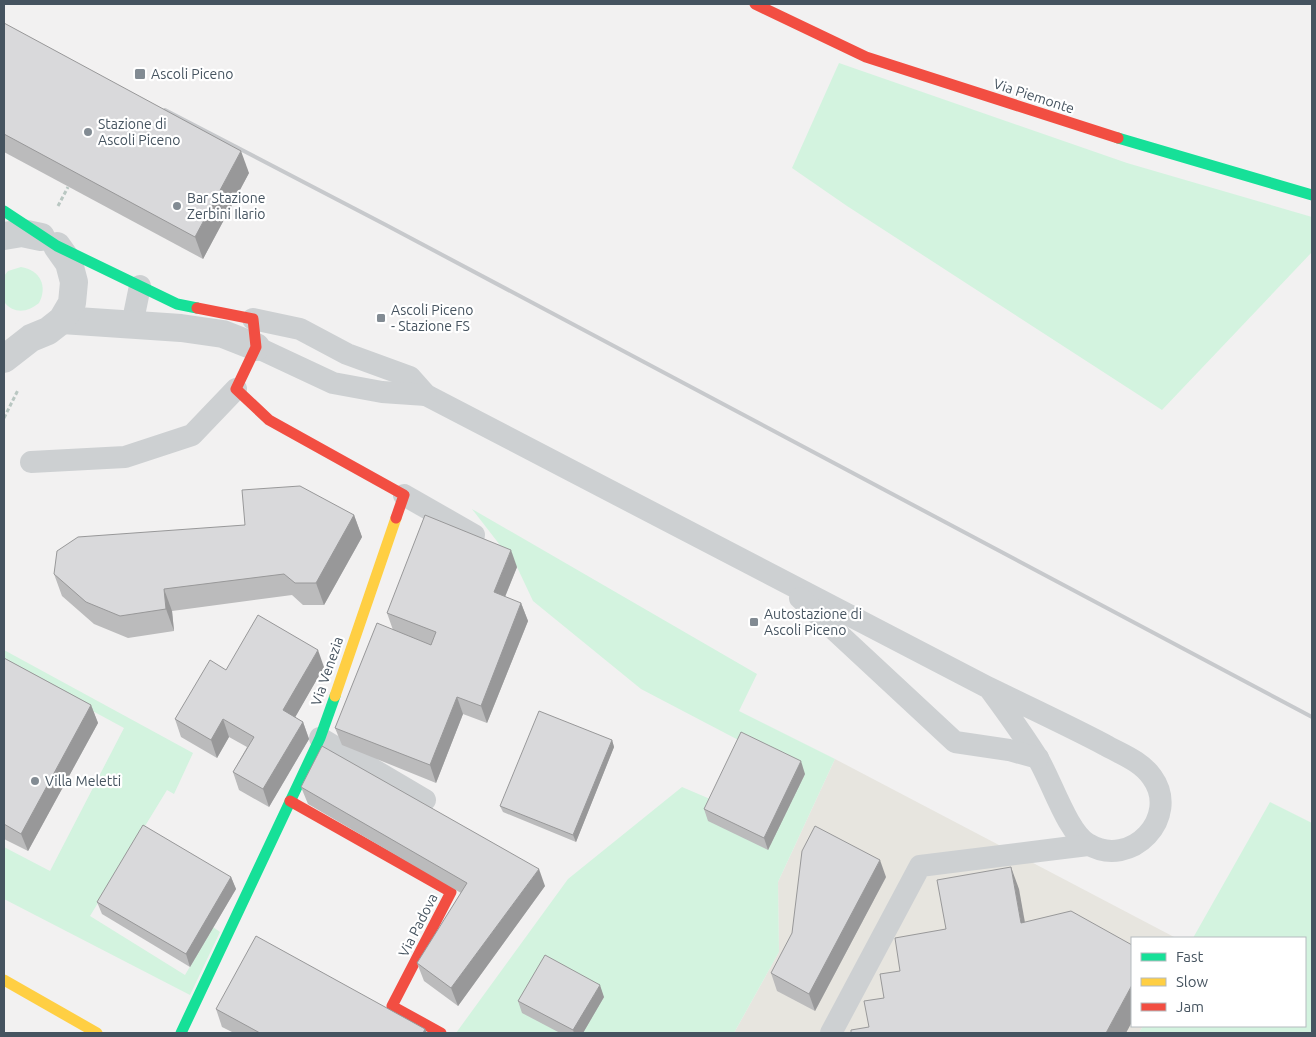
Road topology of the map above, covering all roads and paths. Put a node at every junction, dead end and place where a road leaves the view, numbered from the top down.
1 (755, 4) edge
2 (1312, 195) edge
3 (4, 211) edge
4 (4, 236) edge
5 (49, 242) junction
6 (140, 286) junction
7 (253, 319) junction
8 (62, 320) junction
9 (132, 325) junction
10 (4, 336) edge
11 (31, 338) junction
12 (256, 346) junction
13 (4, 359) edge
14 (236, 389) junction
15 (426, 395) junction
16 (31, 462) dead end
17 (404, 494) junction
18 (474, 535) edge
19 (779, 579) junction
20 (989, 688) junction
21 (320, 738) junction
22 (1038, 758) junction
23 (425, 800) dead end
24 (290, 801) junction
25 (1088, 845) junction
26 (4, 980) edge
27 (97, 1033) edge
28 (181, 1033) edge
29 (441, 1033) edge
30 (831, 1033) edge

1 - 2 street, Via Piemonte
3 - 5 street
4 - 5 street
5 - 6 street
5 - 8 street
6 - 7 street
6 - 9 lane
7 - 12 street
7 - 15 lane
8 - 9 street
8 - 11 street
9 - 12 street
10 - 11 street
11 - 13 street
12 - 14 street
12 - 15 lane
14 - 16 lane
14 - 17 street
15 - 19 lane
17 - 18 lane
17 - 21 street, Via Venezia
19 - 20 lane
19 - 22 lane
20 - 22 lane
20 - 25 lane
21 - 23 lane
21 - 24 street, Via Venezia
22 - 25 lane
24 - 28 street, Via Venezia
24 - 29 street, Via Padova
25 - 30 lane
26 - 27 street

